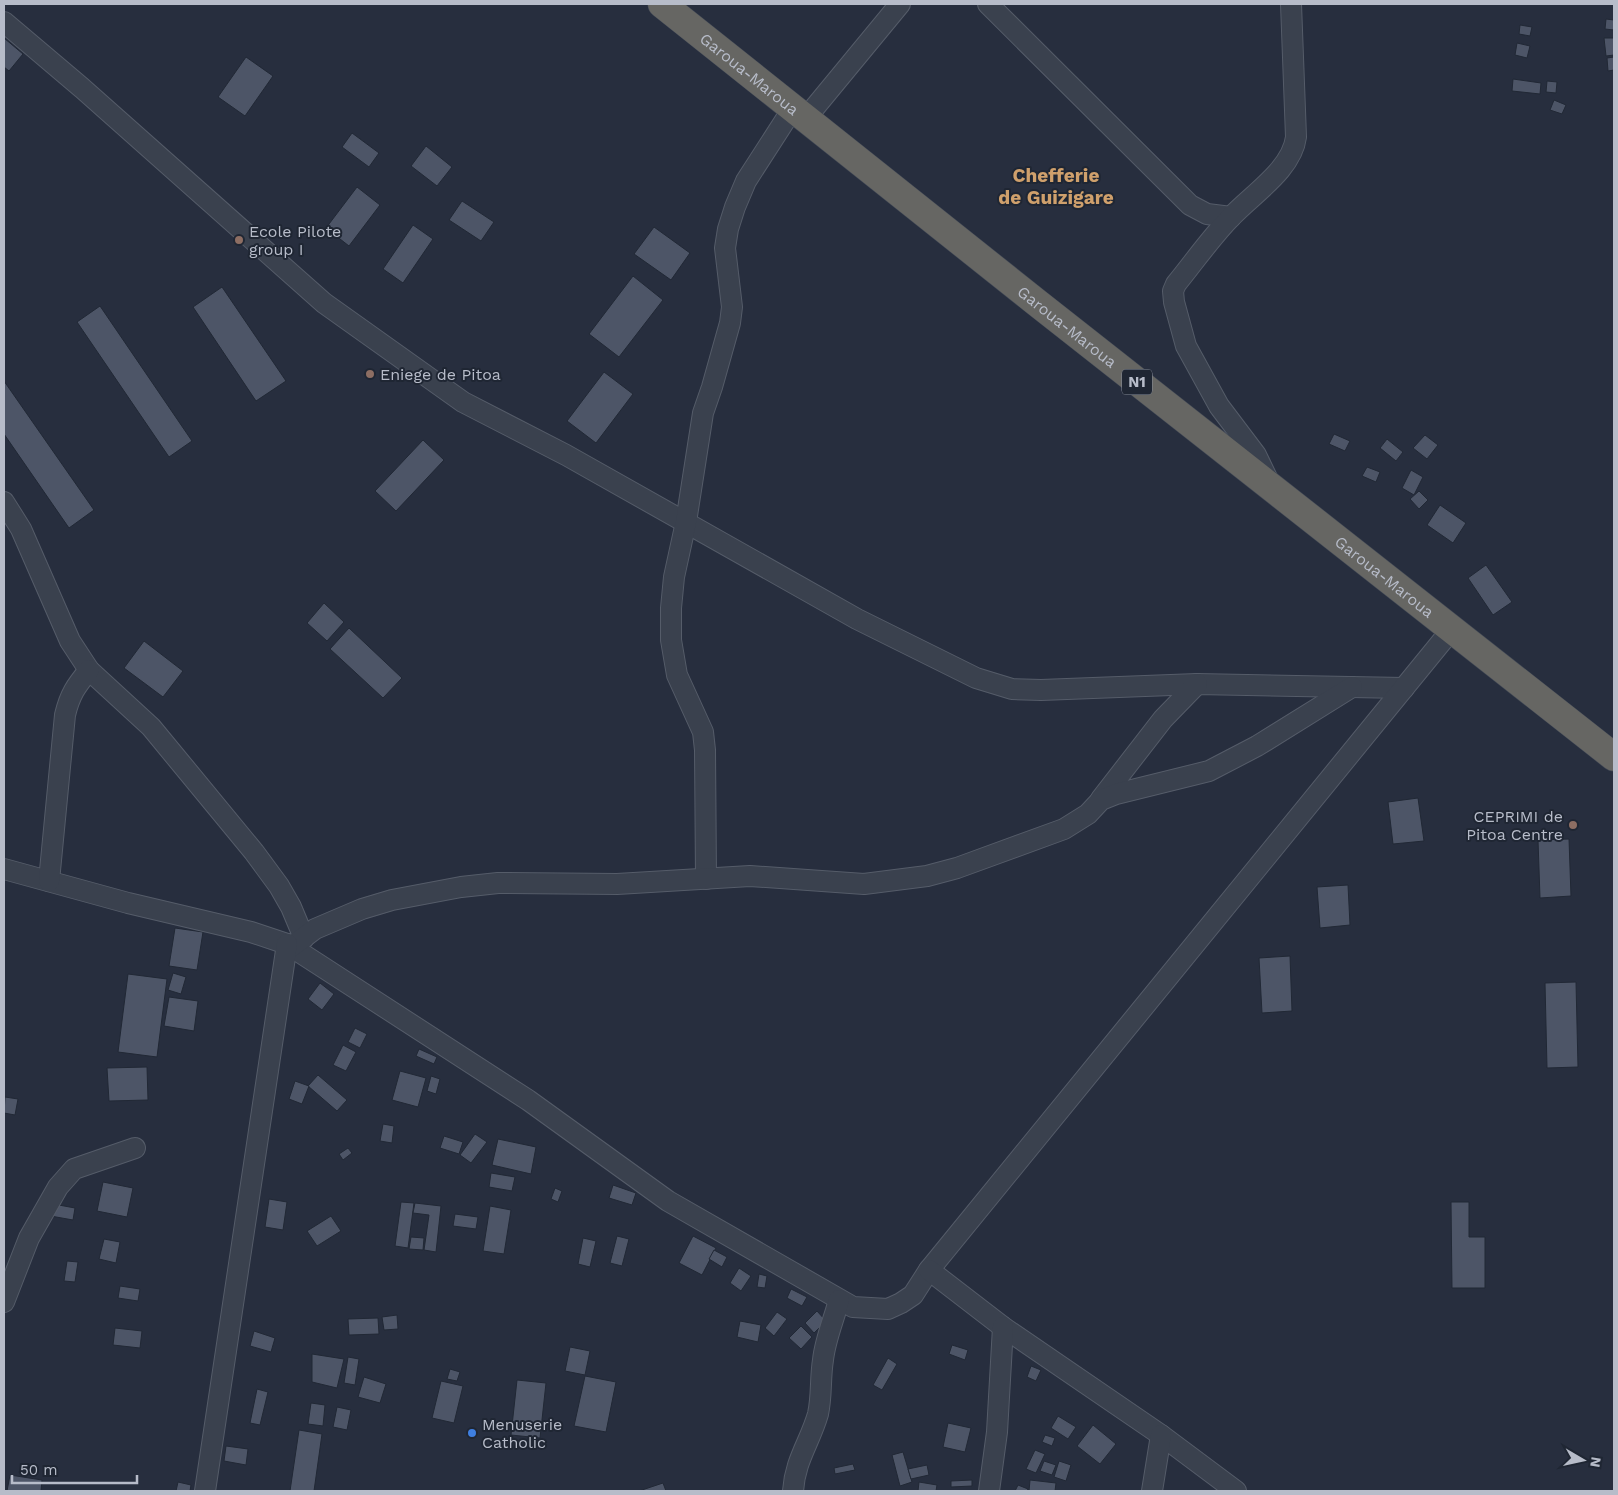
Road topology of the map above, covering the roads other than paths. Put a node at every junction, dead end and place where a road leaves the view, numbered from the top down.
1 (662, 4) edge
2 (900, 4) edge
3 (988, 4) edge
4 (1291, 4) edge
5 (4, 22) edge
6 (799, 113) junction
7 (1231, 217) junction
8 (1272, 487) junction
9 (4, 502) edge
10 (686, 522) junction
11 (1452, 629) junction
12 (89, 670) junction
13 (1198, 684) junction
14 (1352, 687) junction
15 (1404, 688) junction
16 (1614, 758) edge
17 (1101, 800) junction
18 (4, 869) edge
19 (706, 878) junction
20 (49, 882) junction
21 (294, 943) junction
22 (135, 1148) dead end
23 (928, 1270) junction
24 (839, 1300) junction
25 (4, 1302) edge
26 (1003, 1327) junction
27 (1161, 1435) junction
28 (205, 1491) edge
29 (793, 1491) edge
30 (989, 1491) edge
31 (1152, 1491) edge
32 (1236, 1491) edge

1 - 6 highway, Garoua-Maroua / N1
2 - 6 street
3 - 7 street
4 - 7 street
5 - 10 street
6 - 8 highway, Garoua-Maroua / N1
6 - 10 street
7 - 8 street
8 - 11 highway, Garoua-Maroua / N1
9 - 12 street
10 - 13 street
10 - 19 street
11 - 15 street
11 - 16 highway, Garoua-Maroua / N1
12 - 20 street
12 - 21 street
13 - 14 street
13 - 17 street
14 - 15 street
14 - 17 street
15 - 23 street
17 - 19 street
18 - 20 street
19 - 21 street
20 - 21 street
21 - 24 street
21 - 28 street
22 - 25 street
23 - 24 street
23 - 26 street
24 - 29 street
26 - 27 street
26 - 30 street
27 - 31 street
27 - 32 street

